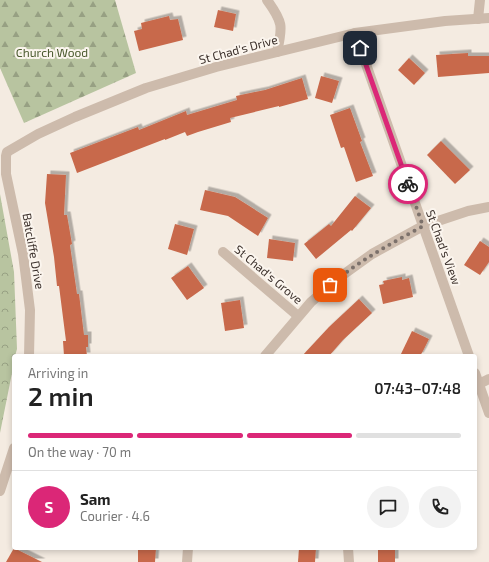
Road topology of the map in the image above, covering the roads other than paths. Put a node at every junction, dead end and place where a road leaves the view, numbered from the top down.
1 (267, 0) edge
2 (480, 0) edge
3 (489, 18) edge
4 (478, 19) junction
5 (355, 34) junction
6 (277, 52) junction
7 (4, 155) edge
8 (489, 207) edge
9 (423, 226) junction
10 (223, 252) dead end
11 (298, 316) junction
12 (29, 354) edge
13 (267, 354) edge
14 (468, 354) edge
15 (489, 380) edge
16 (477, 385) edge
17 (489, 413) edge
18 (12, 454) edge
19 (0, 490) edge
20 (188, 550) edge
21 (348, 550) edge
22 (187, 562) edge
23 (348, 562) edge

1 - 6 street
2 - 4 street
3 - 4 street, St Chad's Drive
4 - 5 street, St Chad's Drive
5 - 6 street, St Chad's Drive
5 - 9 street, St Chad's View
6 - 7 street, St Chad's Drive
7 - 12 street, Batcliffe Drive
8 - 9 street
9 - 11 street
9 - 14 street, St Chad's View
10 - 11 street, St Chad's Grove
11 - 13 street
15 - 16 street
16 - 17 street
18 - 19 street
20 - 22 street
21 - 23 street

